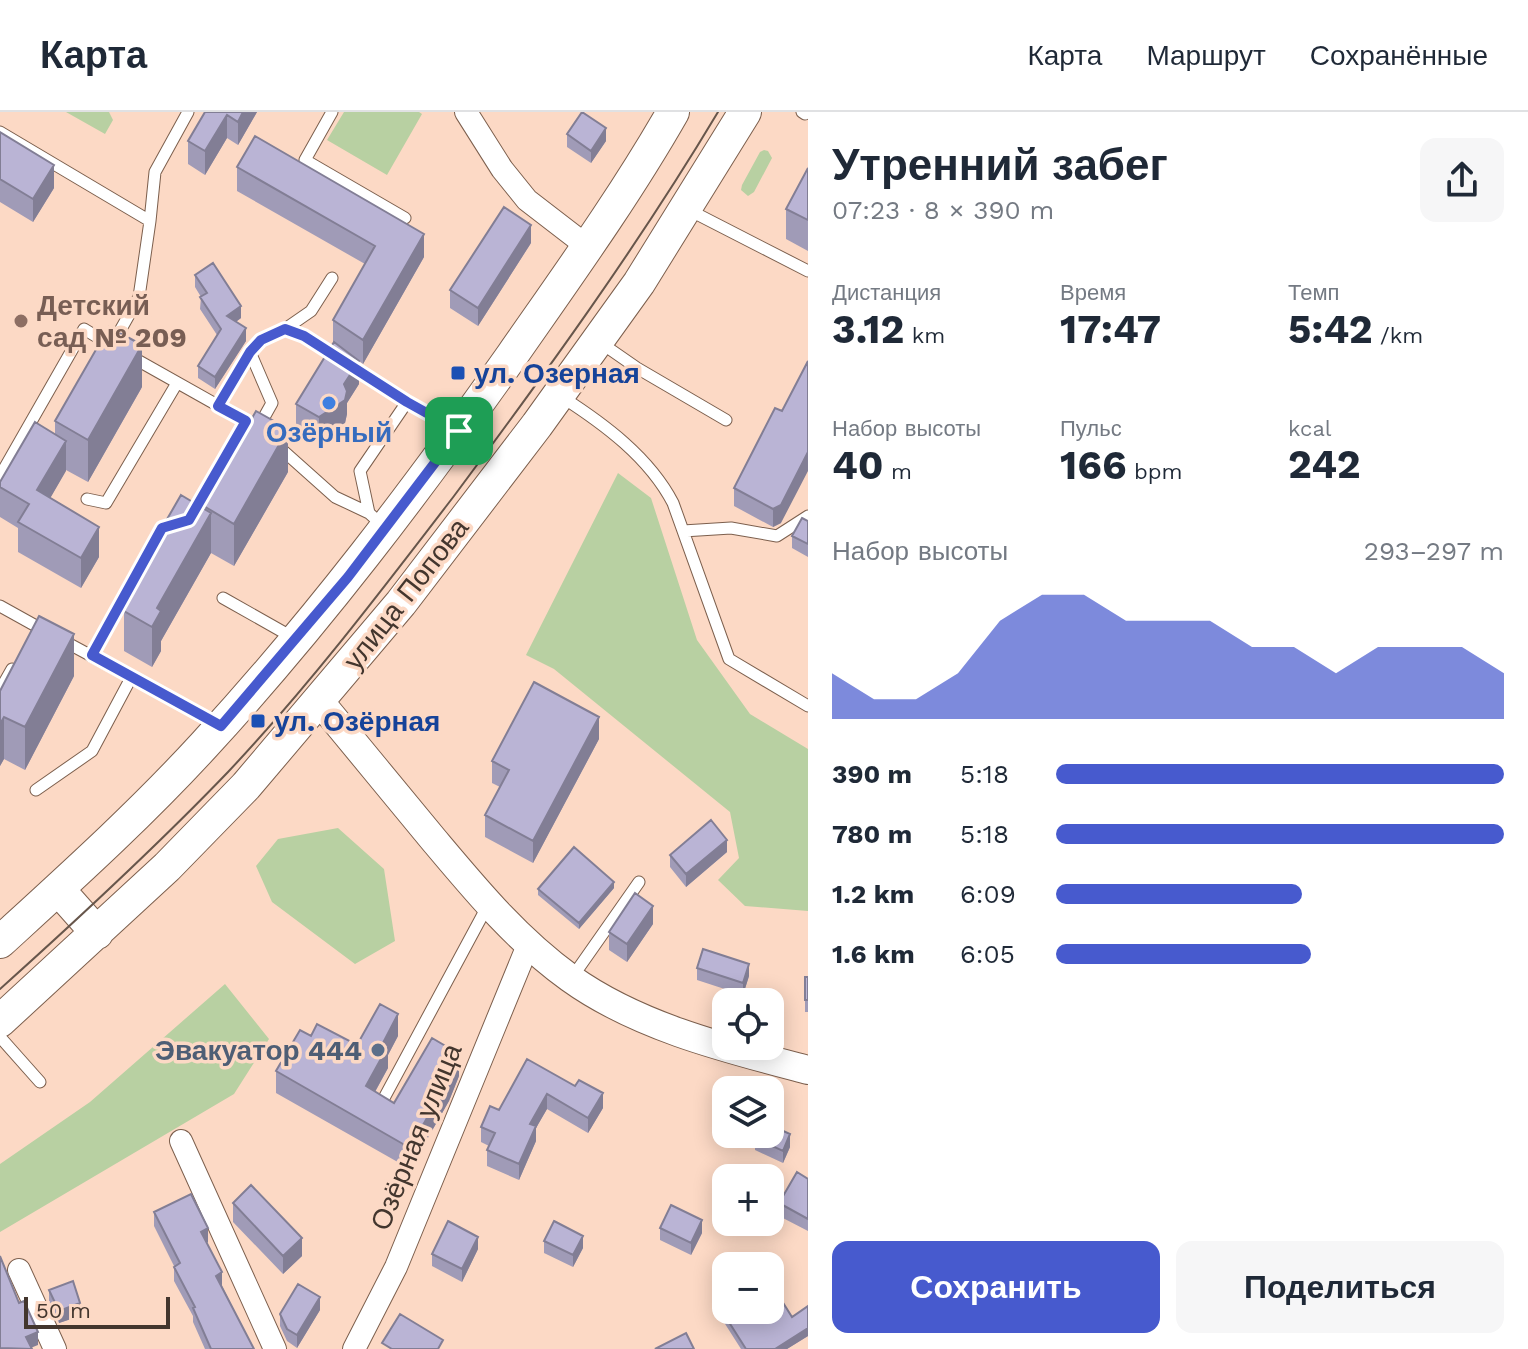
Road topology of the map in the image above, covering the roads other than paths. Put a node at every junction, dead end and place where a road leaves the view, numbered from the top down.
1 (188, 112) edge
2 (332, 112) edge
3 (466, 112) edge
4 (673, 112) edge
5 (745, 112) edge
6 (0, 132) edge
7 (687, 209) junction
8 (405, 218) dead end
9 (150, 221) junction
10 (588, 247) junction
11 (808, 271) edge
12 (332, 278) dead end
13 (285, 329) junction
14 (597, 340) junction
15 (112, 346) junction
16 (250, 352) junction
17 (177, 383) junction
18 (558, 395) junction
19 (407, 402) junction
20 (218, 406) junction
21 (726, 420) dead end
22 (246, 421) junction
23 (258, 428) junction
24 (459, 431) junction
25 (0, 476) edge
26 (87, 499) dead end
27 (808, 516) edge
28 (378, 521) junction
29 (176, 524) edge
30 (683, 531) junction
31 (141, 566) edge
32 (223, 598) dead end
33 (0, 606) edge
34 (37, 627) junction
35 (30, 639) edge
36 (296, 640) junction
37 (22, 652) edge
38 (92, 655) junction
39 (132, 676) junction
40 (0, 690) edge
41 (320, 702) junction
42 (808, 706) edge
43 (221, 726) junction
44 (36, 790) dead end
45 (639, 882) dead end
46 (58, 889) junction
47 (488, 905) junction
48 (97, 933) junction
49 (0, 942) edge
50 (528, 945) junction
51 (571, 979) junction
52 (0, 1021) edge
53 (0, 1037) edge
54 (808, 1070) edge
55 (40, 1082) dead end
56 (383, 1100) edge
57 (181, 1141) dead end
58 (19, 1270) dead end
59 (53, 1348) edge
60 (275, 1349) edge
61 (354, 1349) edge

1 - 9 lane
2 - 8 lane
3 - 10 street
4 - 10 main road, улица Попова
5 - 7 main road, улица Попова
6 - 9 lane
7 - 11 lane
7 - 14 main road, улица Попова
9 - 15 lane
10 - 24 main road, улица Попова
12 - 13 lane
13 - 16 lane
13 - 19 lane
14 - 18 main road, улица Попова
14 - 21 lane
15 - 17 lane
15 - 25 lane
16 - 20 lane
16 - 23 lane
17 - 20 lane
17 - 26 lane
18 - 30 lane
18 - 41 main road, улица Попова
19 - 24 lane
19 - 28 lane
20 - 22 lane
22 - 23 lane
22 - 29 lane
23 - 28 lane
24 - 28 main road, улица Попова
27 - 30 lane
28 - 36 main road, улица Попова
30 - 42 lane
31 - 38 lane
32 - 36 lane
33 - 34 lane
34 - 35 lane
34 - 38 lane
36 - 43 main road, улица Попова
37 - 40 lane
38 - 39 lane
39 - 43 lane
39 - 44 lane
41 - 47 street
41 - 48 main road, улица Попова
43 - 46 main road, улица Попова
45 - 51 lane
46 - 48 main road
46 - 49 main road, улица Попова
47 - 50 street
47 - 56 lane
48 - 52 main road, улица Попова
50 - 51 street
50 - 61 street, Озёрная улица
51 - 54 street
53 - 55 lane
57 - 60 street
58 - 59 street

